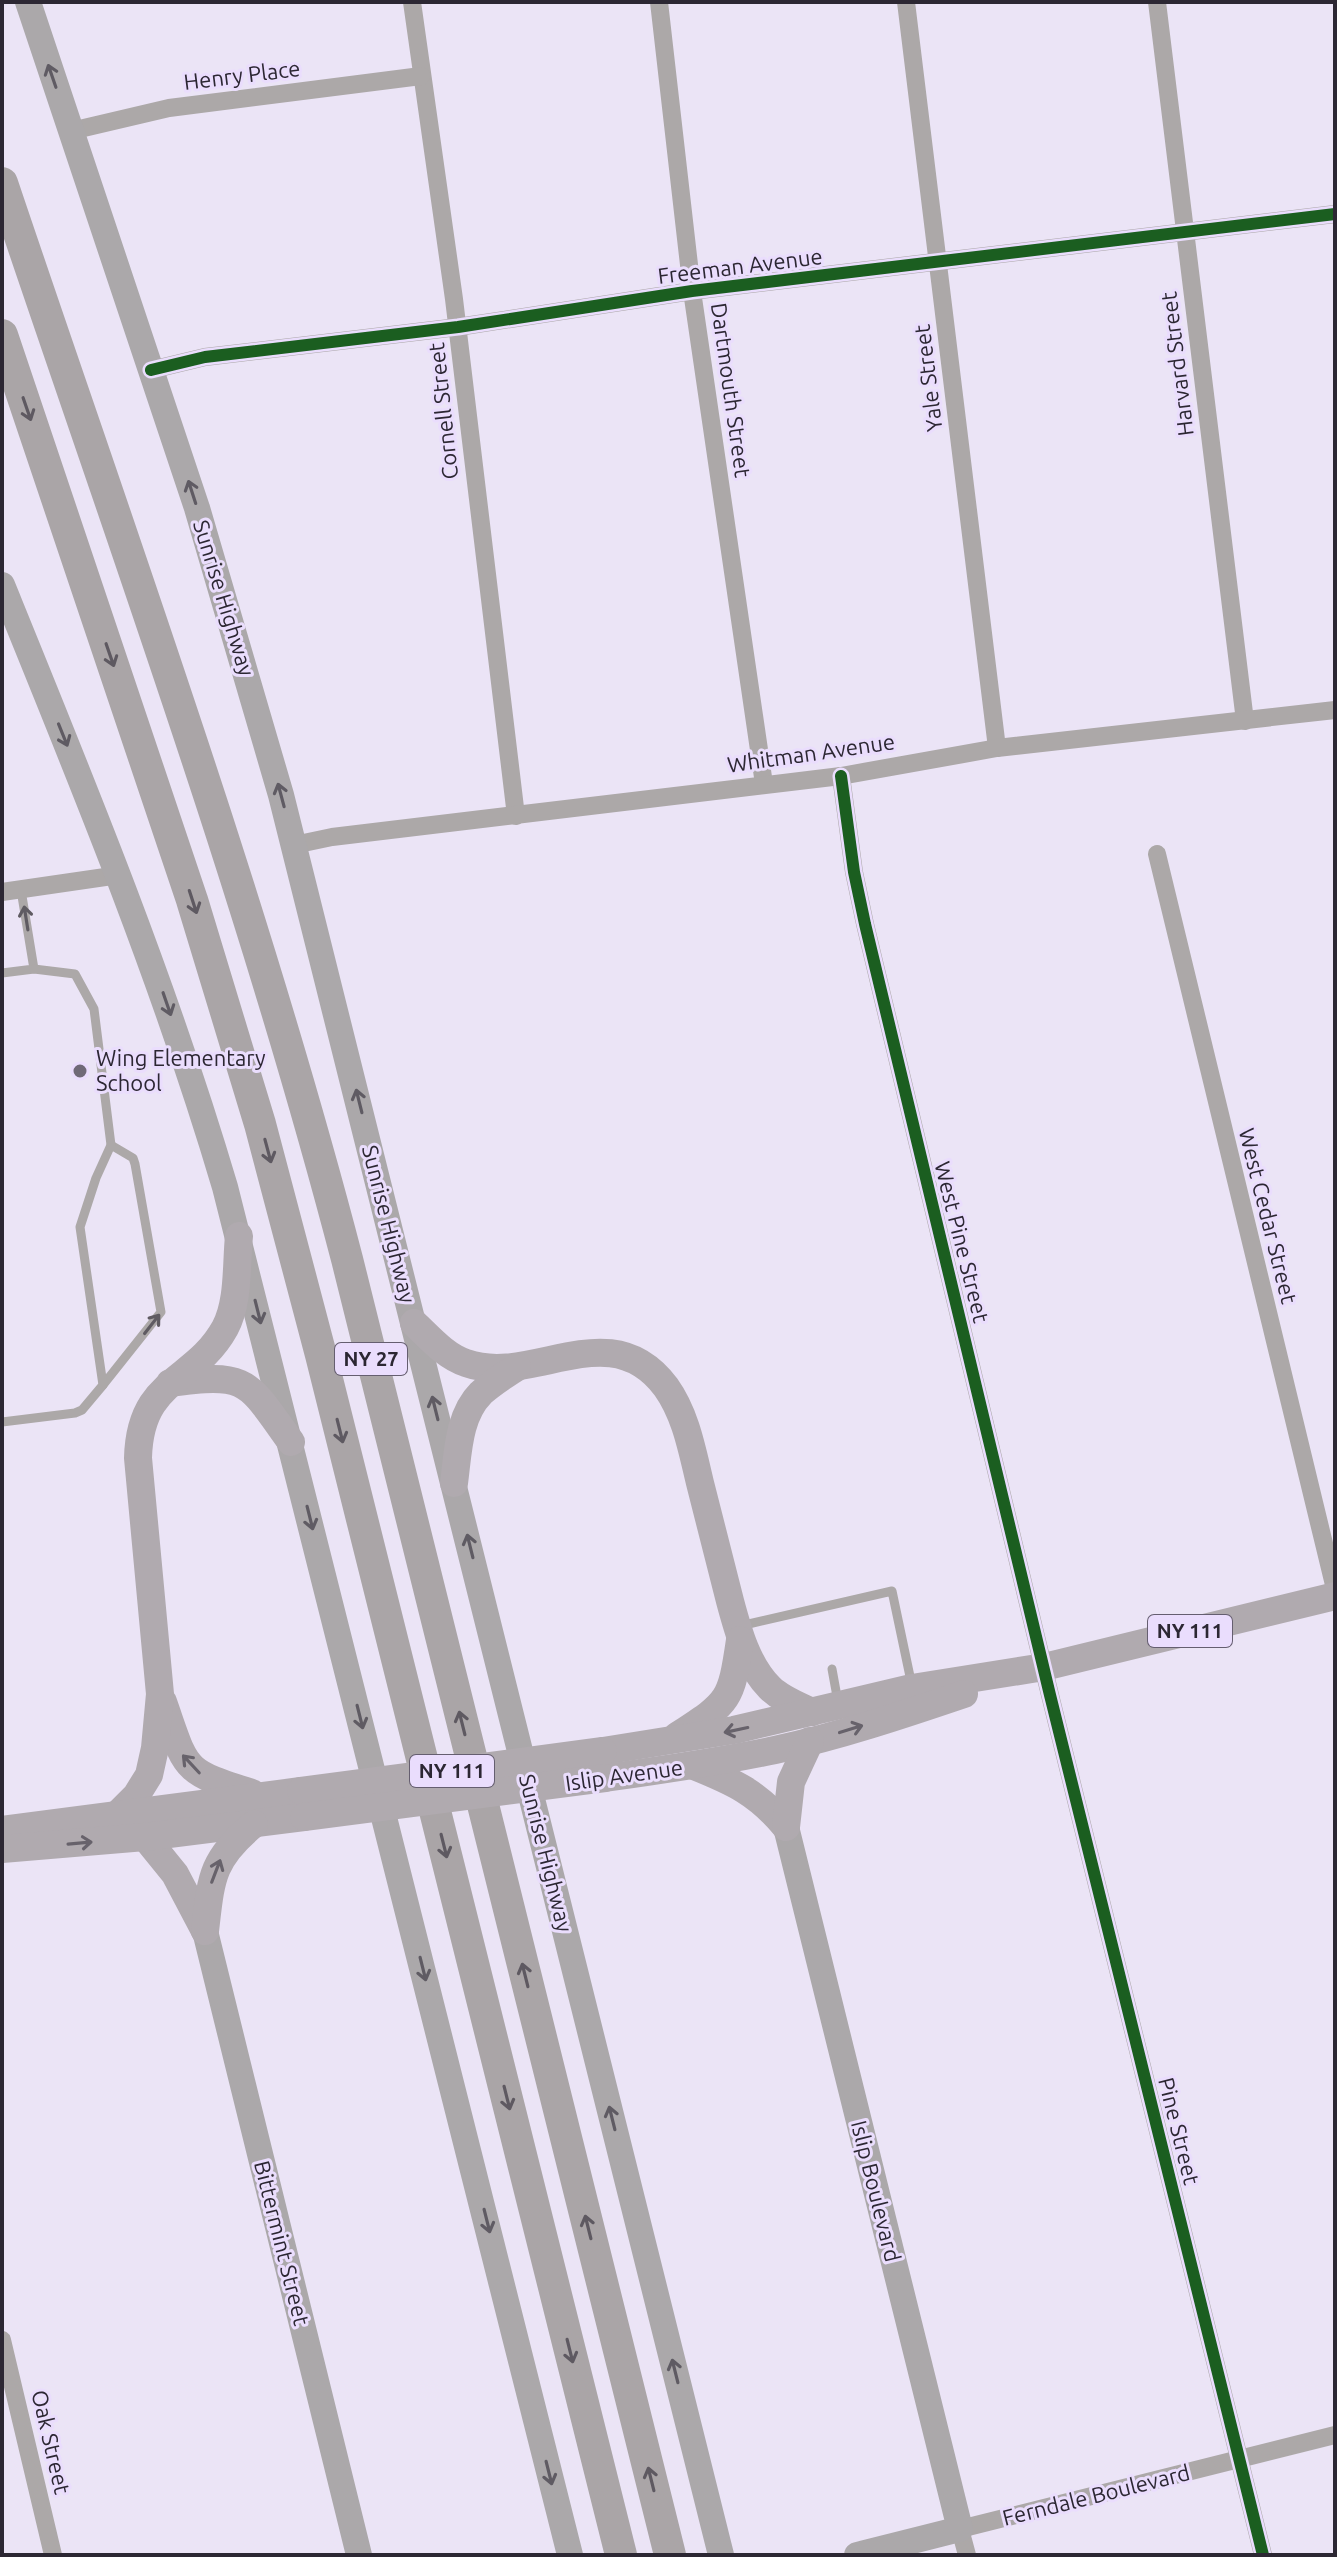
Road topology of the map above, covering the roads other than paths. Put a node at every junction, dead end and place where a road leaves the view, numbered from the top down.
1 (28, 2) edge
2 (412, 2) edge
3 (659, 2) edge
4 (906, 2) edge
5 (1157, 2) edge
6 (421, 76) junction
7 (71, 131) junction
8 (2, 183) edge
9 (1335, 214) edge
10 (1185, 232) junction
11 (938, 261) junction
12 (692, 291) junction
13 (458, 327) junction
14 (2, 335) edge
15 (151, 370) junction
16 (2, 585) edge
17 (1335, 710) edge
18 (1245, 721) junction
19 (997, 748) junction
20 (841, 776) junction
21 (764, 784) junction
22 (516, 816) junction
23 (294, 845) junction
24 (1157, 854) dead end
25 (119, 875) junction
26 (21, 890) junction
27 (2, 892) edge
28 (34, 969) junction
29 (2, 973) edge
30 (111, 1145) junction
31 (239, 1236) junction
32 (414, 1323) junction
33 (517, 1367) junction
34 (170, 1383) junction
35 (103, 1385) junction
36 (2, 1422) edge
37 (291, 1442) junction
38 (454, 1483) junction
39 (1335, 1589) edge
40 (1335, 1596) edge
41 (738, 1633) junction
42 (1044, 1667) junction
43 (832, 1669) dead end
44 (912, 1688) junction
45 (160, 1694) junction
46 (825, 1709) junction
47 (1057, 1716) joint
48 (810, 1741) junction
49 (669, 1742) junction
50 (604, 1765) junction
51 (694, 1765) junction
52 (260, 1795) junction
53 (302, 1804) junction
54 (117, 1815) junction
55 (254, 1824) junction
56 (786, 1827) junction
57 (2, 1830) edge
58 (145, 1837) junction
59 (2, 1849) edge
60 (205, 1931) junction
61 (2, 2340) edge
62 (1335, 2435) edge
63 (1239, 2460) junction
64 (714, 2528) junction
65 (960, 2529) junction
66 (53, 2555) edge
67 (359, 2555) edge
68 (570, 2555) edge
69 (621, 2555) edge
70 (670, 2555) edge
71 (721, 2555) edge
72 (745, 2555) edge
73 (857, 2555) edge
74 (967, 2555) edge
75 (1263, 2555) edge

7 -> 1 main road, Sunrise Highway
2 - 6 street, Cornell Street
3 - 12 street, Dartmouth Street
4 - 11 street, Yale Street
5 - 10 street, Harvard Street
6 - 7 street, Henry Place
6 - 13 street, Cornell Street
7 - 15 main road, Sunrise Highway
70 -> 8 highway, NY 27
9 - 10 street, Freeman Avenue
10 - 11 street, Freeman Avenue
10 - 18 street, Harvard Street
11 - 12 street, Freeman Avenue
11 - 19 street, Yale Street
12 - 13 street, Freeman Avenue
12 - 21 street, Dartmouth Street
13 - 15 street, Freeman Avenue
13 - 22 street, Cornell Street
14 -> 69 highway, NY 27
23 -> 15 main road, Sunrise Highway
16 -> 25 main road
17 - 18 street, Whitman Avenue
18 - 19 street, Whitman Avenue
19 - 20 street, Whitman Avenue
20 - 21 street, Whitman Avenue
20 - 42 street, West Pine Street
21 - 22 street, Whitman Avenue
22 - 23 street, Whitman Avenue
32 -> 23 main road, Sunrise Highway
24 - 39 street, West Cedar Street
25 - 26 street
25 -> 31 main road
26 - 27 street
28 -> 26 lane
28 - 29 lane
28 - 30 lane
30 - 35 lane
35 -> 30 lane
31 - 34 main road
31 -> 37 main road
32 - 33 main road
38 -> 32 main road, Sunrise Highway
33 - 38 main road
33 - 41 main road
34 - 37 main road
34 - 45 main road
35 - 36 lane
37 -> 68 main road
64 -> 38 main road, Sunrise Highway
40 - 42 main road, Islip Avenue / NY 111
41 - 44 lane
41 - 46 main road
41 - 49 main road
42 - 44 main road, Islip Avenue / NY 111
42 - 47 street, West Pine Street
48 -> 42 main road, Islip Avenue / NY 111
43 - 46 lane
44 - 46 main road, Islip Avenue / NY 111
52 -> 45 main road
45 - 54 main road
46 -> 49 main road, Islip Avenue / NY 111
47 - 63 street, Pine Street
48 - 51 main road, Islip Avenue / NY 111
48 - 56 main road
49 - 50 main road, Islip Avenue / NY 111
50 - 51 main road, Islip Avenue / NY 111
50 - 53 main road, Islip Avenue / NY 111, bridge
51 - 56 main road
52 - 53 main road, Islip Avenue / NY 111
52 - 54 main road, Islip Avenue / NY 111
53 - 55 main road, Islip Avenue / NY 111
54 - 57 main road, Islip Avenue / NY 111
55 - 58 main road, Islip Avenue / NY 111
60 -> 55 main road
56 - 65 main road, Islip Boulevard
59 -> 58 main road, Islip Avenue / NY 111
58 - 60 main road
60 - 67 main road, Bittermint Street
61 - 66 street, Oak Street
62 - 63 street, Ferndale Boulevard
63 - 65 street, Ferndale Boulevard
63 - 75 street, Pine Street
64 - 71 main road, Sunrise Highway
64 - 72 main road
65 - 73 main road, Ferndale Boulevard
65 - 74 street, Islip Boulevard

